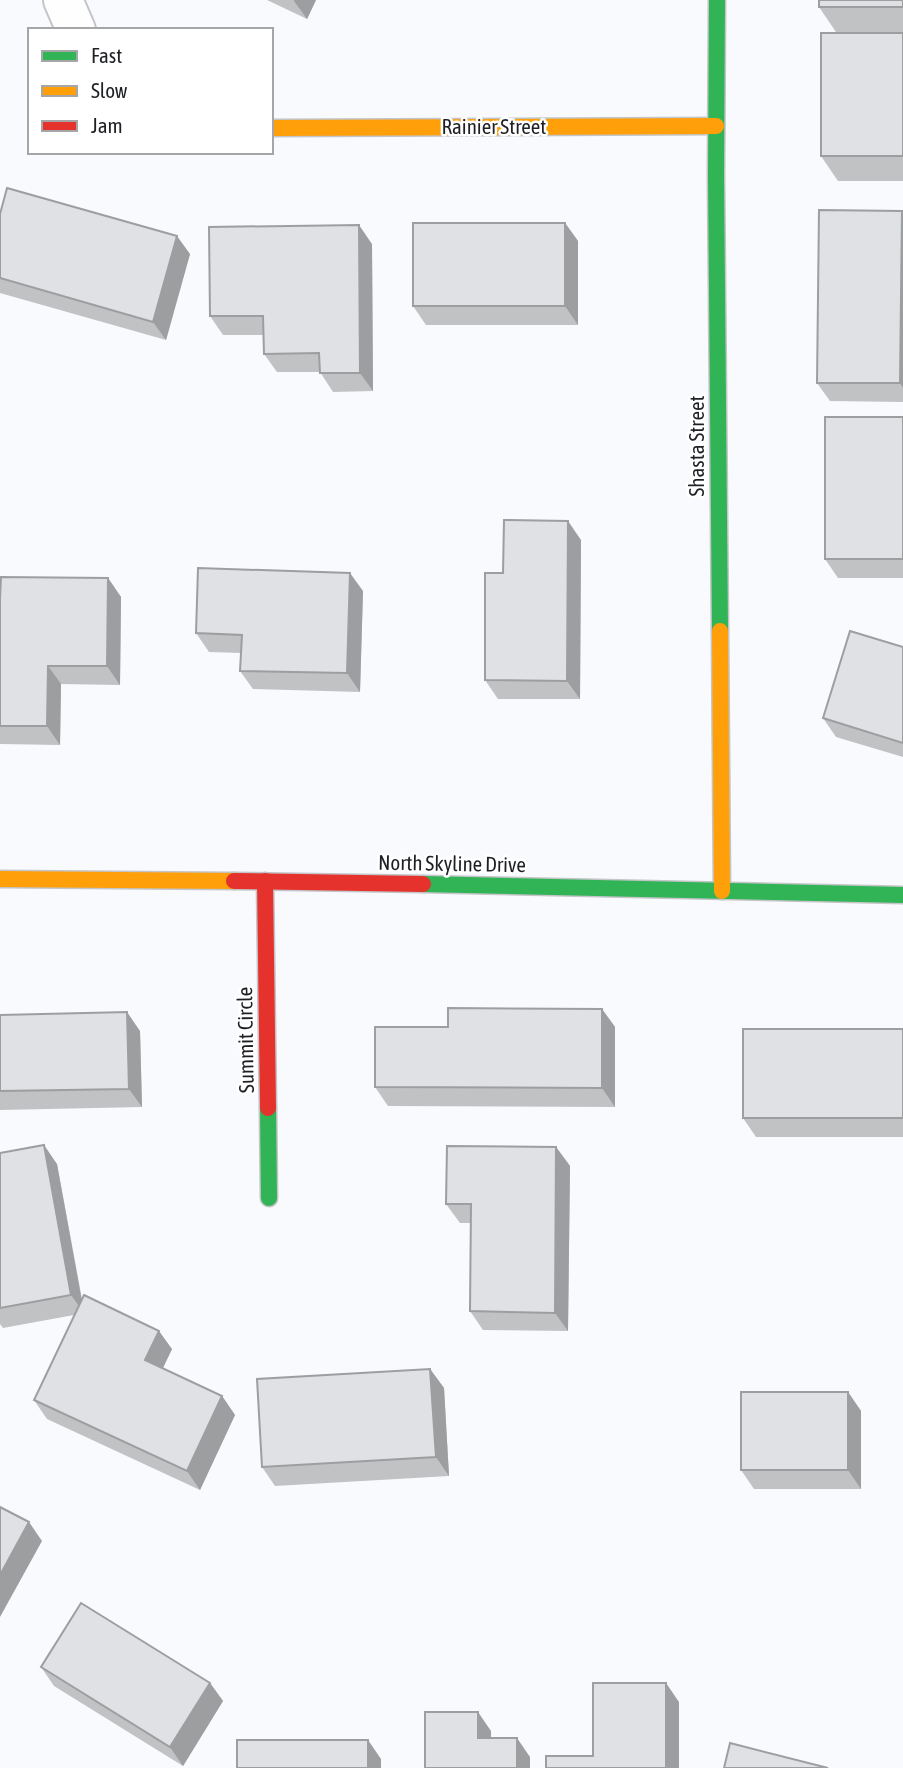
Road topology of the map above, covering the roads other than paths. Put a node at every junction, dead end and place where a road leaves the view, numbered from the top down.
1 (63, 0) edge
2 (717, 0) edge
3 (75, 28) edge
4 (716, 126) junction
5 (273, 128) edge
6 (0, 879) edge
7 (265, 881) junction
8 (722, 891) junction
9 (903, 895) edge
10 (269, 1198) dead end

1 - 3 street
2 - 4 street, Shasta Street
4 - 5 street, Rainier Street
4 - 8 street, Shasta Street
6 - 7 street, North Skyline Drive
7 - 8 street, North Skyline Drive
7 - 10 street, Summit Circle
8 - 9 street, North Skyline Drive

